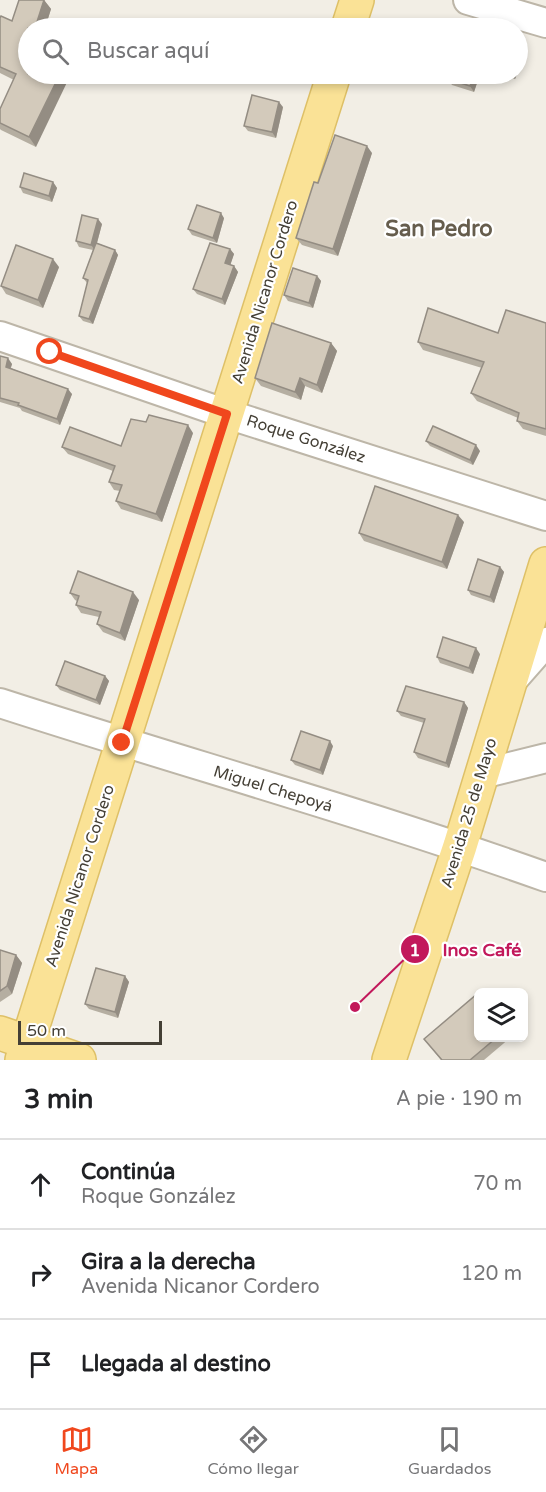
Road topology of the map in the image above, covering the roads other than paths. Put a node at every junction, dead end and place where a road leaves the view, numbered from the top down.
1 (357, 0) edge
2 (468, 0) edge
3 (351, 18) edge
4 (546, 23) edge
5 (331, 84) edge
6 (0, 336) edge
7 (227, 414) junction
8 (546, 516) edge
9 (546, 564) edge
10 (546, 642) edge
11 (509, 684) junction
12 (0, 704) edge
13 (122, 743) junction
14 (546, 758) edge
15 (482, 774) junction
16 (460, 846) junction
17 (546, 877) edge
18 (16, 1045) edge
19 (79, 1060) edge
20 (389, 1060) edge

1 - 3 main road
2 - 4 street
5 - 7 main road, Avenida Nicanor Cordero
6 - 7 street, Roque González
7 - 8 street, Roque González
7 - 13 main road, Avenida Nicanor Cordero
9 - 11 main road, Avenida 25 de Mayo
10 - 11 street
11 - 15 main road, Avenida 25 de Mayo
12 - 13 street, Miguel Chepoyá
13 - 16 street, Miguel Chepoyá
13 - 18 main road, Avenida Nicanor Cordero
14 - 15 street
15 - 16 main road, Avenida 25 de Mayo
16 - 17 street, Miguel Chepoyá
16 - 20 main road, Avenida 25 de Mayo
18 - 19 main road

